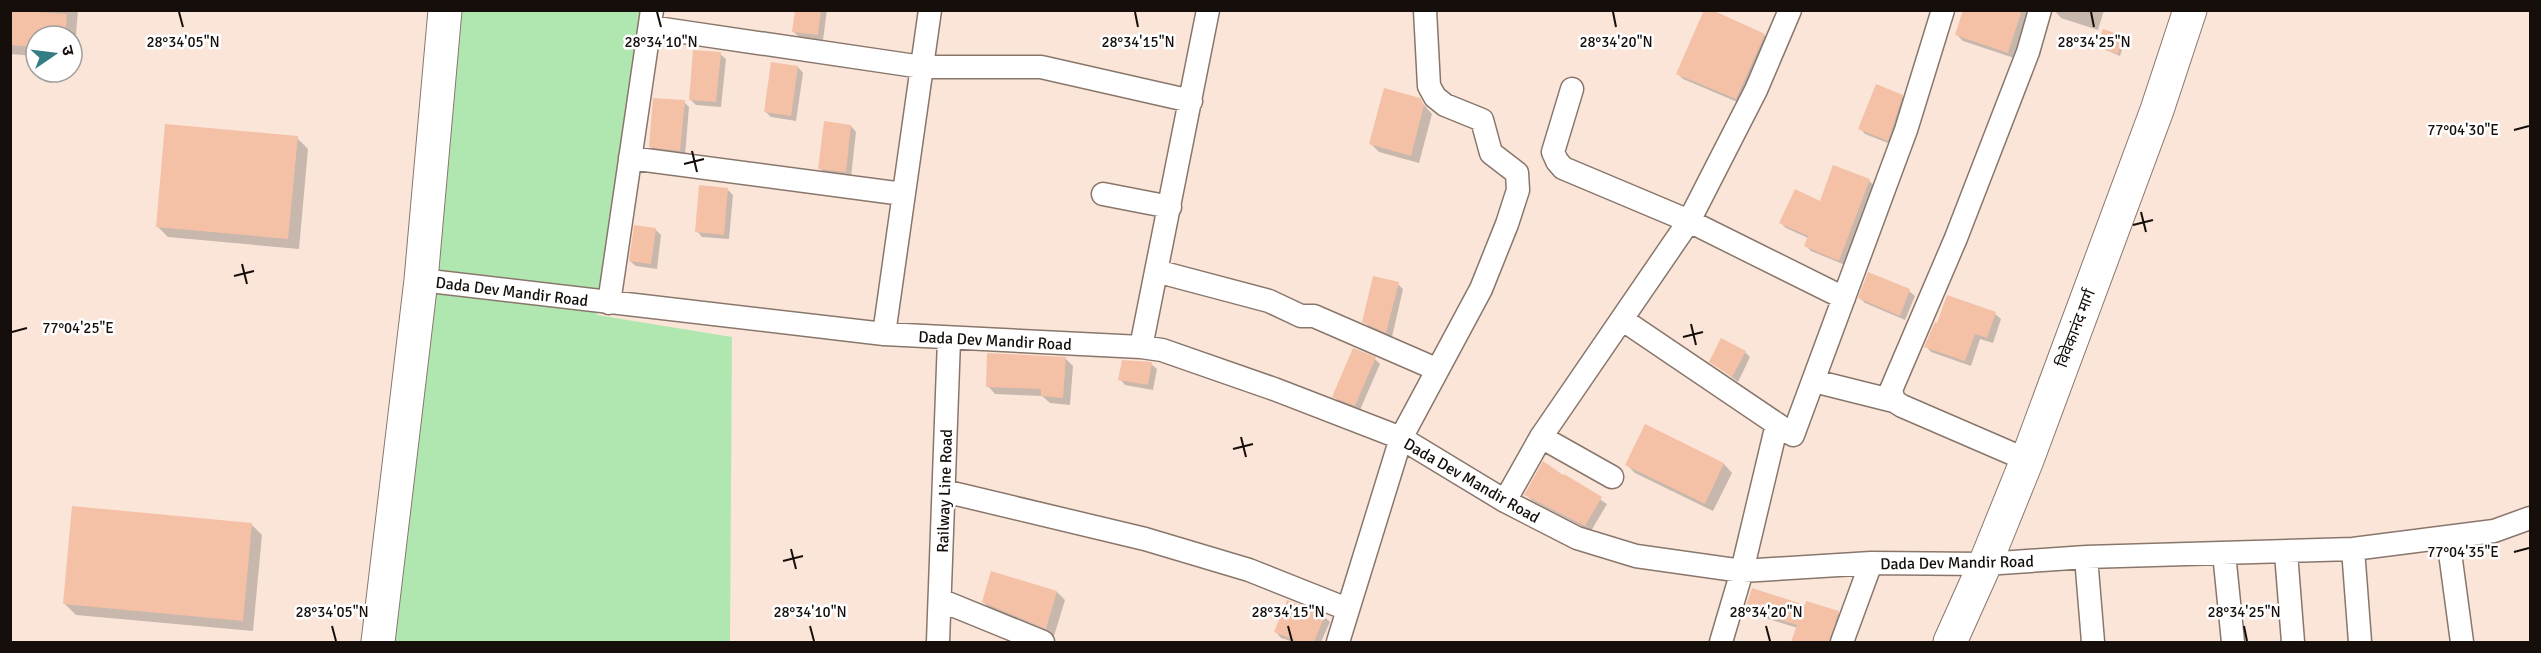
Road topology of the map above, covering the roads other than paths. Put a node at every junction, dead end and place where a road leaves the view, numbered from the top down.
1 (445, 10) edge
2 (930, 10) edge
3 (1208, 10) edge
4 (1425, 10) edge
5 (1790, 10) edge
6 (1943, 10) edge
7 (2040, 10) edge
8 (2190, 10) edge
9 (651, 19) edge
10 (922, 67) junction
11 (1572, 89) dead end
12 (1191, 100) junction
13 (630, 158) junction
14 (903, 194) junction
15 (1103, 194) dead end
16 (1170, 207) junction
17 (1689, 221) junction
18 (1156, 271) junction
19 (421, 280) junction
20 (1844, 298) junction
21 (609, 303) junction
22 (1623, 320) junction
23 (884, 334) junction
24 (950, 339) junction
25 (1141, 347) junction
26 (1436, 369) junction
27 (1814, 381) junction
28 (1894, 401) junction
29 (1777, 424) junction
30 (1541, 437) junction
31 (1401, 438) junction
32 (2027, 460) junction
33 (1612, 477) dead end
34 (944, 491) junction
35 (1505, 501) junction
36 (2530, 518) edge
37 (2448, 538) junction
38 (2352, 549) junction
39 (2224, 553) junction
40 (2286, 553) junction
41 (2086, 557) junction
42 (1870, 563) junction
43 (1985, 564) junction
44 (1742, 571) junction
45 (940, 600) junction
46 (1347, 609) junction
47 (378, 642) edge
48 (938, 642) edge
49 (1041, 642) edge
50 (1338, 642) edge
51 (1721, 642) edge
52 (1842, 642) edge
53 (1950, 642) edge
54 (2093, 642) edge
55 (2233, 642) edge
56 (2293, 642) edge
57 (2360, 642) edge
58 (2462, 642) edge

1 - 19 street
2 - 10 street
3 - 12 street
4 - 26 street
5 - 17 street
6 - 20 street
7 - 28 street
8 - 32 street, विवेकानंद मार्ग
9 - 10 street
9 - 13 street
10 - 12 street
10 - 14 street
11 - 17 street
12 - 16 street
13 - 14 street
13 - 21 street
14 - 23 street
15 - 16 street
16 - 18 street
17 - 20 street
17 - 22 street
18 - 25 street
18 - 26 street
19 - 21 street, Dada Dev Mandir Road
19 - 47 street
20 - 27 street
21 - 23 street, Dada Dev Mandir Road
22 - 29 street
22 - 30 street
23 - 24 street, Dada Dev Mandir Road
24 - 25 street, Dada Dev Mandir Road
24 - 34 street, Railway Line Road
25 - 31 street, Dada Dev Mandir Road
26 - 31 street
27 - 28 street
27 - 29 street
28 - 32 street
29 - 44 street
30 - 33 street
30 - 35 street
31 - 35 street, Dada Dev Mandir Road
31 - 46 street
32 - 43 street, विवेकानंद मार्ग
34 - 45 street, Railway Line Road
34 - 46 street
35 - 44 street, Dada Dev Mandir Road
36 - 37 street, Dada Dev Mandir Road
37 - 38 street, Dada Dev Mandir Road
37 - 58 street
38 - 40 street, Dada Dev Mandir Road
38 - 57 street
39 - 40 street, Dada Dev Mandir Road
39 - 41 street, Dada Dev Mandir Road
39 - 55 street
40 - 56 street
41 - 43 street, Dada Dev Mandir Road
41 - 54 street
42 - 43 street, Dada Dev Mandir Road
42 - 44 street, Dada Dev Mandir Road
42 - 52 street
43 - 53 street, विवेकानंद मार्ग
44 - 51 street
45 - 48 street, Railway Line Road
45 - 49 street
46 - 50 street

